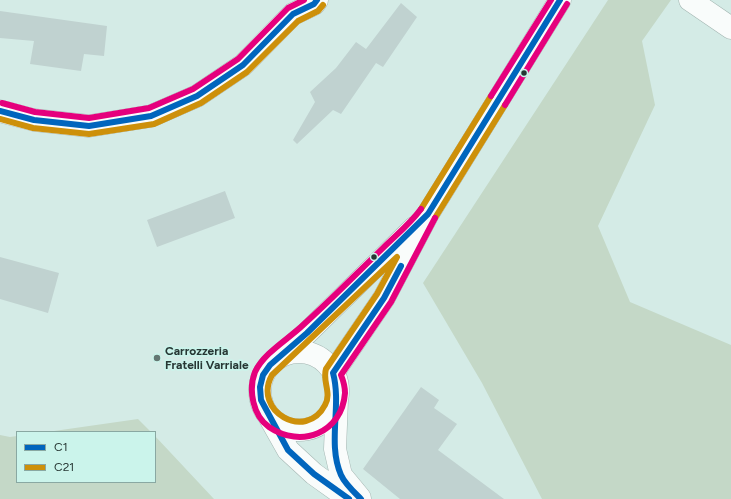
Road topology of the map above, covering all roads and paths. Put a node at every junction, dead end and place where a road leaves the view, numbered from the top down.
1 (317, 0) edge
2 (560, 0) edge
3 (690, 0) edge
4 (294, 7) edge
5 (731, 28) edge
6 (0, 111) edge
7 (428, 214) junction
8 (279, 357) junction
9 (333, 373) junction
10 (337, 397) junction
11 (266, 412) junction
12 (349, 499) edge
13 (361, 499) edge

1 - 4 street
2 - 7 street
3 - 5 street
4 - 6 street
7 - 8 street
7 - 9 street
8 - 9 street
8 - 11 street
9 - 10 street
10 - 11 street
10 - 13 street
11 - 12 street

